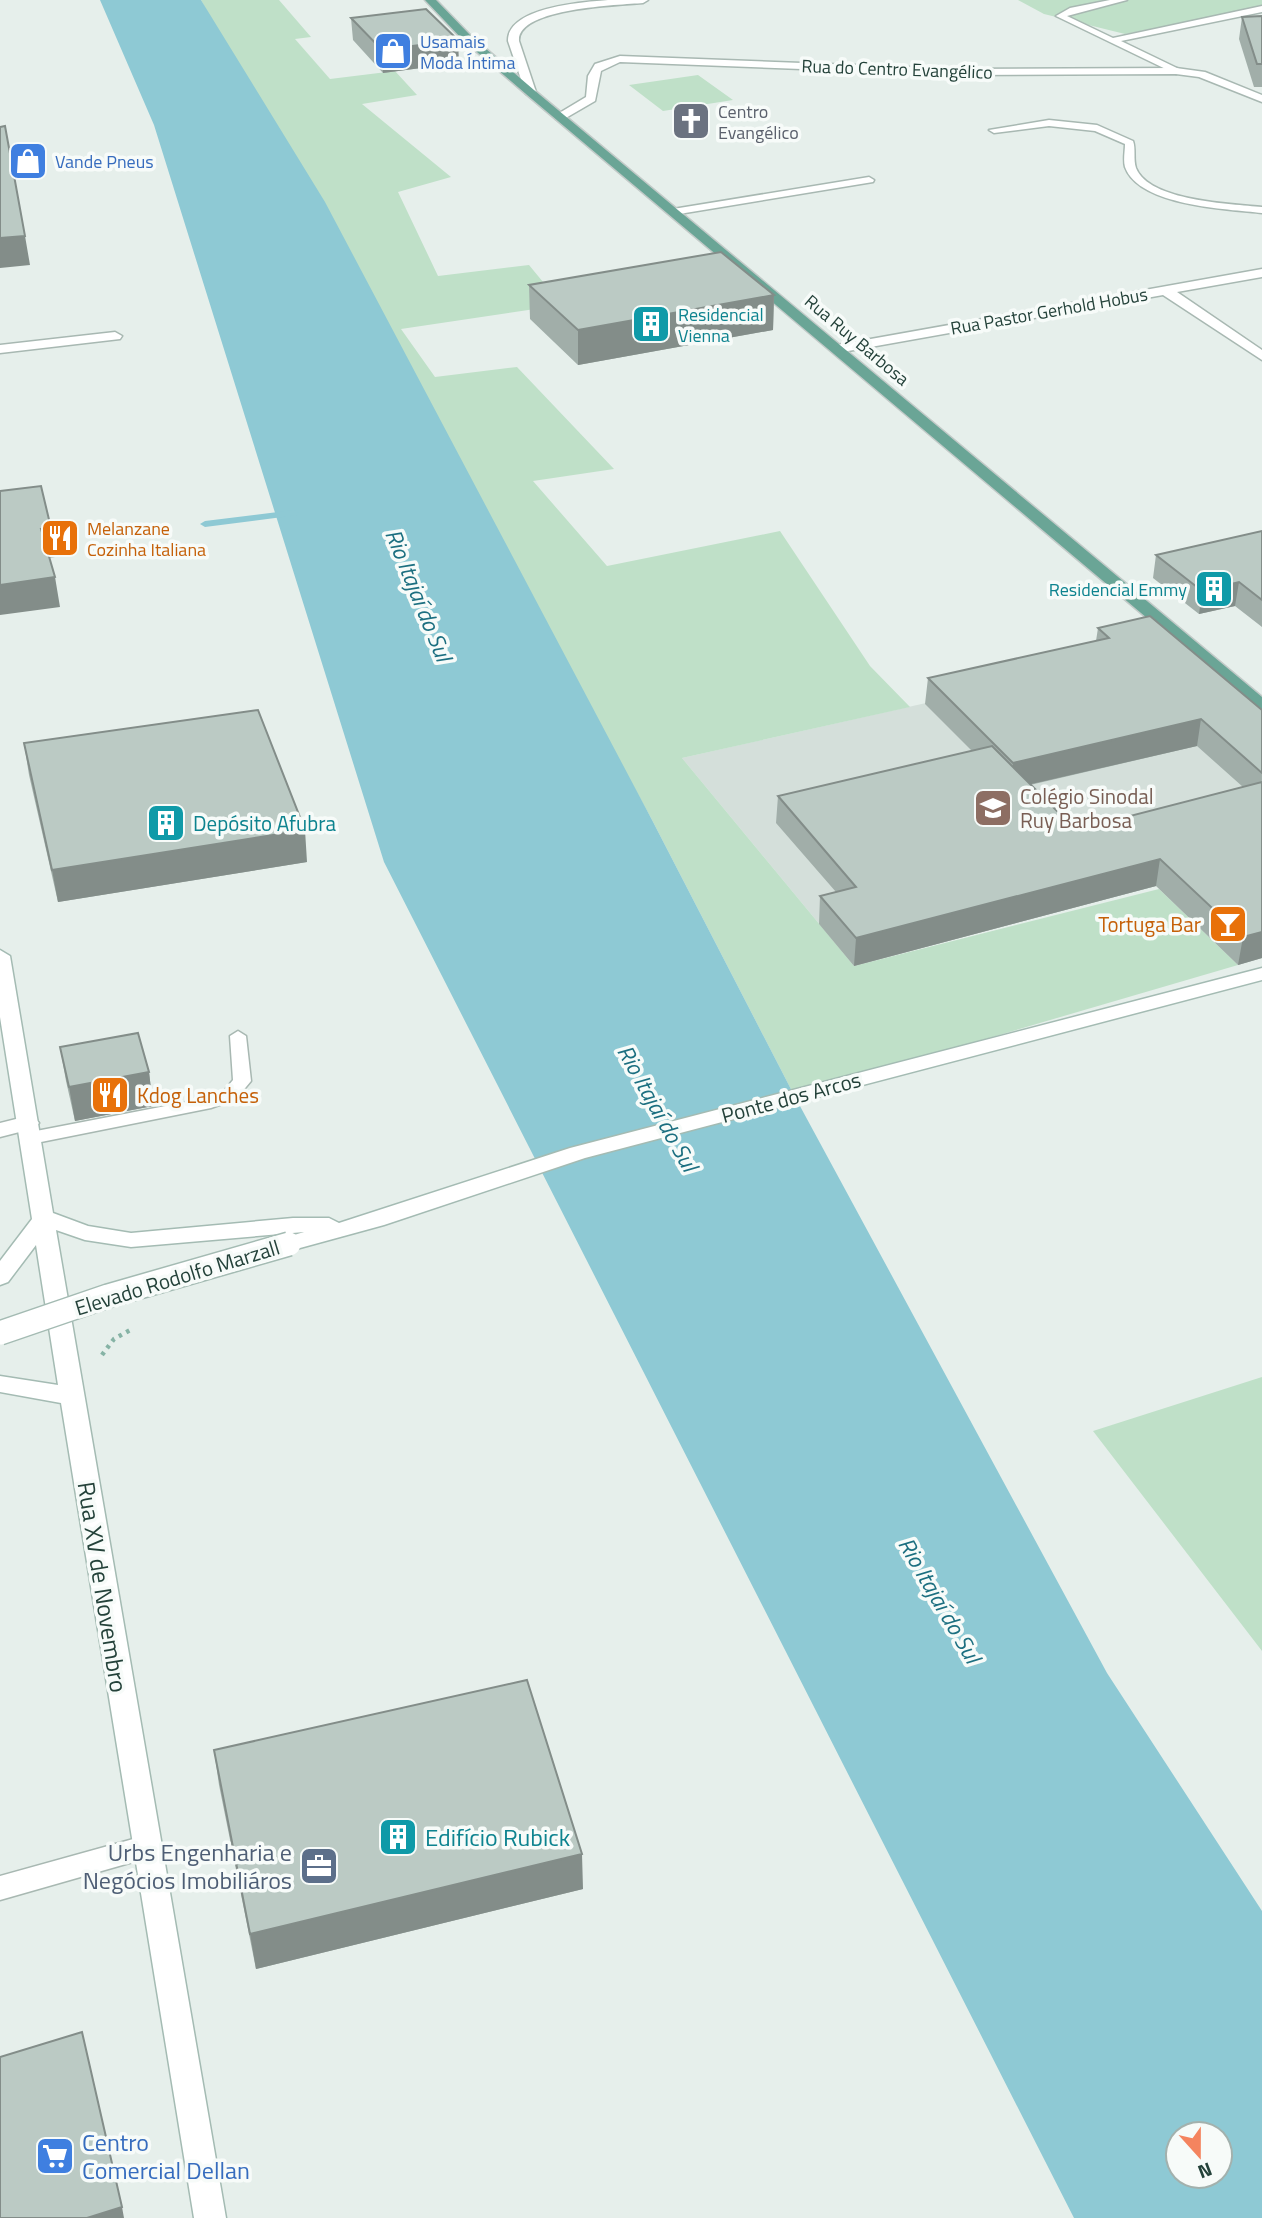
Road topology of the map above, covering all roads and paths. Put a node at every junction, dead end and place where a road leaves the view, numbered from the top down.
1 (430, 0) edge
2 (643, 0) edge
3 (1123, 0) edge
4 (1262, 9) edge
5 (1110, 41) junction
6 (1176, 71) junction
7 (530, 92) junction
8 (1262, 99) edge
9 (559, 117) junction
10 (994, 130) dead end
11 (869, 180) dead end
12 (1262, 210) edge
13 (673, 212) junction
14 (1262, 274) edge
15 (1165, 290) junction
16 (115, 336) dead end
17 (0, 349) edge
18 (837, 349) junction
19 (1262, 356) edge
20 (1262, 706) edge
21 (0, 956) edge
22 (1262, 974) edge
23 (238, 1036) dead end
24 (0, 1130) edge
25 (30, 1131) junction
26 (45, 1218) junction
27 (365, 1223) junction
28 (0, 1277) edge
29 (0, 1333) edge
30 (0, 1384) edge
31 (72, 1396) junction
32 (144, 1848) junction
33 (0, 1888) edge
34 (210, 2218) edge

1 - 7 main road, Rua Ruy Barbosa
2 - 7 street
3 - 5 lane
4 - 5 lane
5 - 6 lane
6 - 8 street, Rua do Centro Evangélico
6 - 9 street, Rua do Centro Evangélico
7 - 9 main road, Rua Ruy Barbosa
9 - 13 main road, Rua Ruy Barbosa
10 - 12 lane
11 - 13 lane
13 - 18 main road, Rua Ruy Barbosa
14 - 15 street, Rua Pastor Gerhold Hobus
15 - 18 street, Rua Pastor Gerhold Hobus
15 - 19 street
16 - 17 street
18 - 20 main road, Rua Ruy Barbosa
21 - 25 street, Rua XV de Novembro
22 - 27 street, Ponte dos Arcos
23 - 25 lane
24 - 25 street
25 - 26 street, Rua XV de Novembro
26 - 27 street
26 - 28 street
26 - 31 street, Rua XV de Novembro
27 - 29 street, Elevado Rodolfo Marzall, bridge
30 - 31 street
31 - 32 street, Rua XV de Novembro
32 - 33 street
32 - 34 street, Rua XV de Novembro

